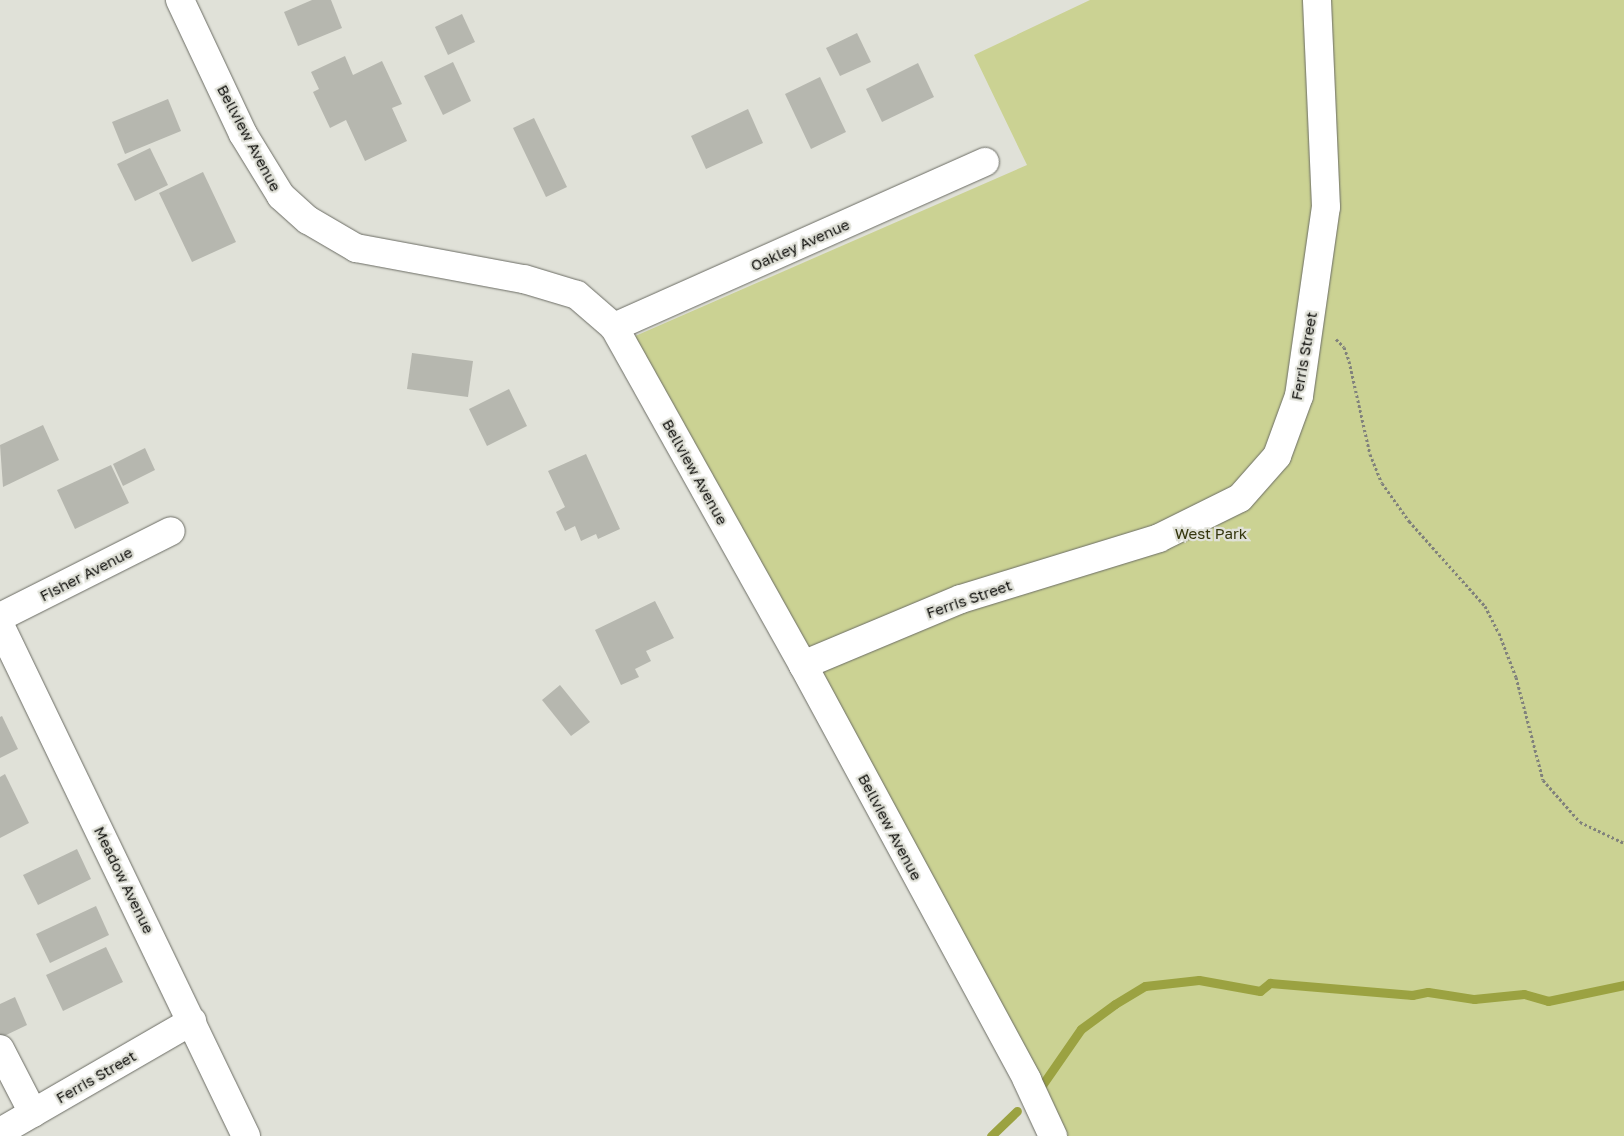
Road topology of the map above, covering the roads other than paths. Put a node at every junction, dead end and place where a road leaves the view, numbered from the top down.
1 (180, 0) edge
2 (1317, 0) edge
3 (985, 162) dead end
4 (614, 327) junction
5 (171, 531) dead end
6 (0, 617) edge
7 (0, 625) edge
8 (803, 665) junction
9 (192, 1021) junction
10 (0, 1049) edge
11 (33, 1113) junction
12 (0, 1132) edge
13 (246, 1136) edge
14 (1053, 1136) edge

1 - 4 street, Bellview Avenue
2 - 8 street, Ferris Street
3 - 4 street, Oakley Avenue
4 - 8 street, Bellview Avenue
5 - 6 street, Fisher Avenue
7 - 9 street, Meadow Avenue
8 - 14 street, Bellview Avenue
9 - 11 street, Ferris Street
9 - 13 street, Meadow Avenue
10 - 11 street
11 - 12 street, Ferris Street

